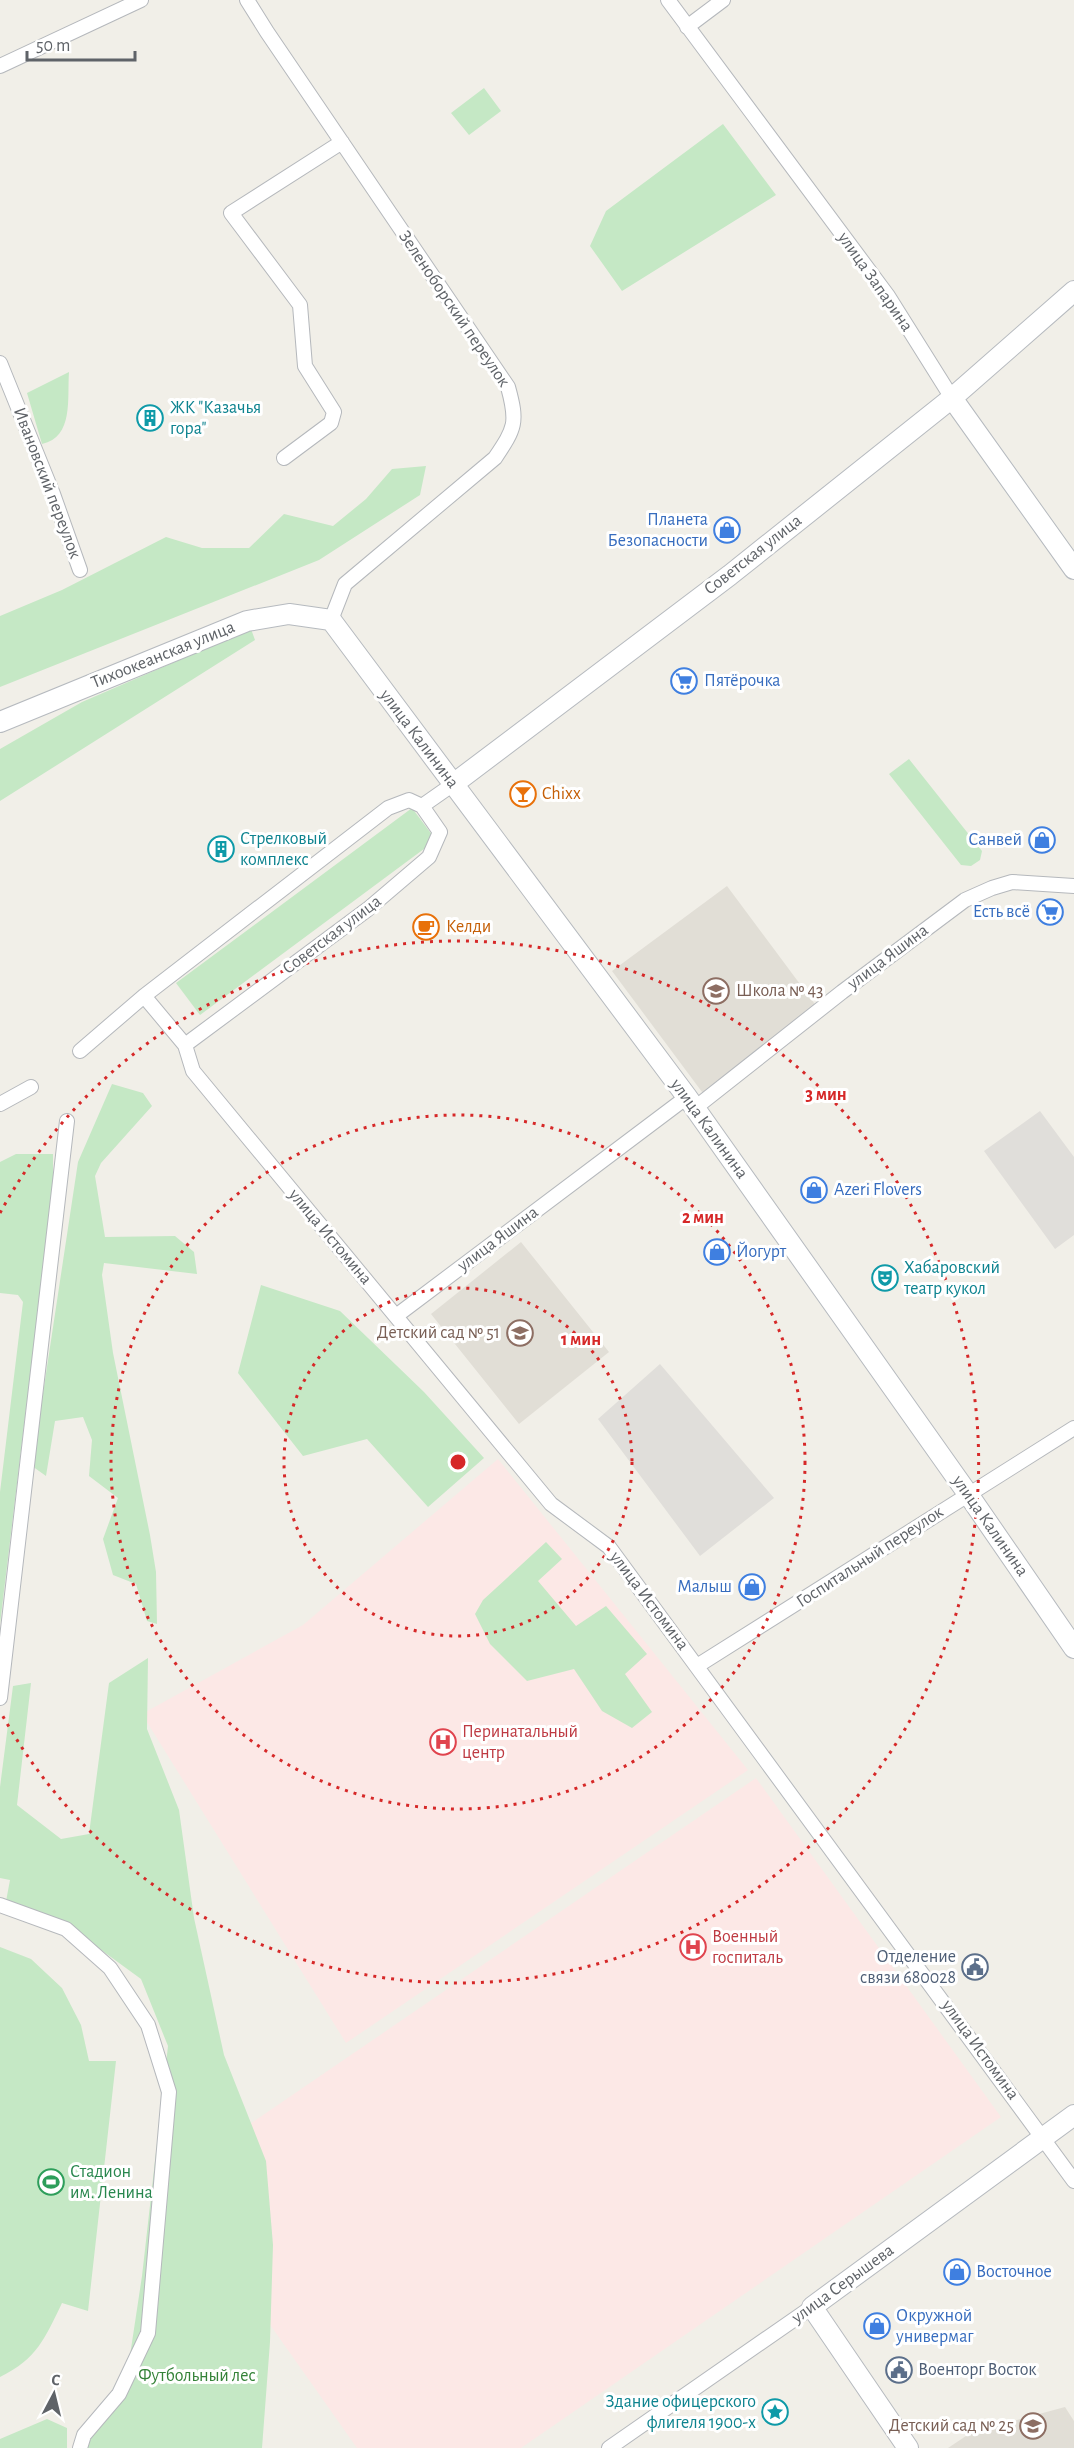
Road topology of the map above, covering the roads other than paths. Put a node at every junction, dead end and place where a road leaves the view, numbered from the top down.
1 (141, 0) edge
2 (248, 0) edge
3 (668, 0) edge
4 (723, 0) edge
5 (687, 27) junction
6 (0, 66) edge
7 (342, 142) junction
8 (1074, 291) edge
9 (0, 363) edge
10 (952, 398) junction
11 (284, 458) dead end
12 (1074, 569) edge
13 (80, 570) dead end
14 (330, 620) junction
15 (0, 722) edge
16 (452, 785) junction
17 (422, 806) junction
18 (1074, 886) edge
19 (144, 996) junction
20 (185, 1045) junction
21 (80, 1051) dead end
22 (32, 1086) dead end
23 (691, 1102) junction
24 (0, 1104) edge
25 (67, 1121) dead end
26 (396, 1316) junction
27 (1074, 1428) edge
28 (968, 1494) junction
29 (1074, 1648) edge
30 (697, 1666) junction
31 (0, 1698) edge
32 (0, 1905) edge
33 (1074, 2115) edge
34 (1044, 2138) junction
35 (1074, 2181) edge
36 (812, 2307) junction
37 (80, 2448) edge
38 (609, 2448) edge
39 (908, 2448) edge

1 - 6 street
2 - 7 street, Зеленоборский переулок
3 - 5 street, улица Запарина
4 - 5 street
5 - 10 street, улица Запарина
7 - 11 street
7 - 14 street, Зеленоборский переулок
8 - 10 main road, Советская улица
9 - 13 street, Ивановский переулок
10 - 12 main road, улица Запарина
10 - 16 main road, Советская улица
14 - 15 main road, Тихоокеанская улица
14 - 16 main road, улица Калинина
16 - 17 street, Советская улица
16 - 23 main road, улица Калинина
17 - 19 street
17 - 20 street, Советская улица
18 - 23 street, улица Яшина
19 - 20 street, улица Истомина
19 - 21 street
20 - 26 street, улица Истомина
22 - 24 street
23 - 26 street, улица Яшина
23 - 28 main road, улица Калинина
25 - 31 street
26 - 30 street, улица Истомина
27 - 28 street, Госпитальный переулок
28 - 29 main road, улица Калинина
28 - 30 street, Госпитальный переулок
30 - 34 street, улица Истомина
32 - 37 street
33 - 34 main road, улица Серышева
34 - 35 street, улица Истомина
34 - 36 main road, улица Серышева
36 - 38 street, улица Серышева
36 - 39 main road

